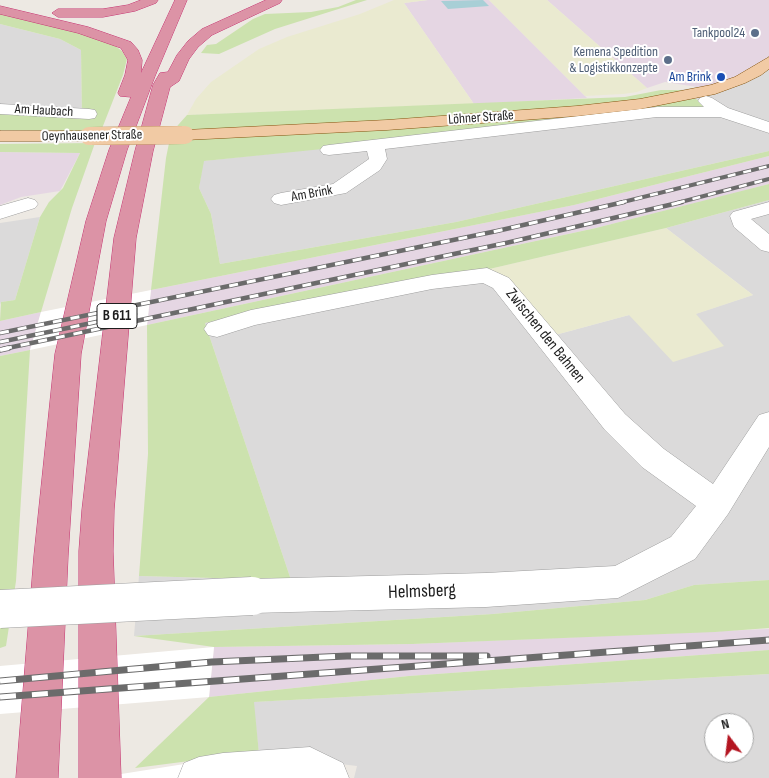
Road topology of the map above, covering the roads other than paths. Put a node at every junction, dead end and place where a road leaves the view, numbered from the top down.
1 (152, 0) edge
2 (180, 0) edge
3 (276, 0) edge
4 (32, 5) dead end
5 (0, 10) edge
6 (184, 32) dead end
7 (769, 61) edge
8 (161, 85) junction
9 (697, 94) junction
10 (0, 109) edge
11 (722, 112) junction
12 (89, 114) dead end
13 (769, 128) edge
14 (185, 135) joint
15 (0, 136) edge
16 (103, 143) junction
17 (375, 145) junction
18 (329, 150) dead end
19 (281, 199) dead end
20 (28, 204) dead end
21 (769, 208) edge
22 (0, 213) edge
23 (769, 245) edge
24 (217, 329) dead end
25 (769, 422) edge
26 (717, 504) junction
27 (0, 609) edge
28 (211, 776) edge
29 (38, 778) edge
30 (100, 778) edge
31 (328, 778) edge

1 - 4 highway
2 - 16 highway, B 611
3 - 8 highway, B 611
5 - 16 highway, B 611
6 - 8 highway
7 - 9 main road, Löhner Straße
8 - 30 highway, B 611
9 - 11 street
9 - 14 main road, Löhner Straße
10 - 12 street, Am Haubach
11 - 13 street
11 - 17 street
14 - 16 main road, Oeynhausener Straße, bridge
15 - 16 main road, Oeynhausener Straße
16 - 29 highway, B 611
17 - 18 street
17 - 19 street, Am Brink
20 - 22 street
21 - 23 street
24 - 26 street, Zwischen den Bahnen
25 - 26 street, Helmsberg
26 - 27 street, Helmsberg, bridge
28 - 31 street

